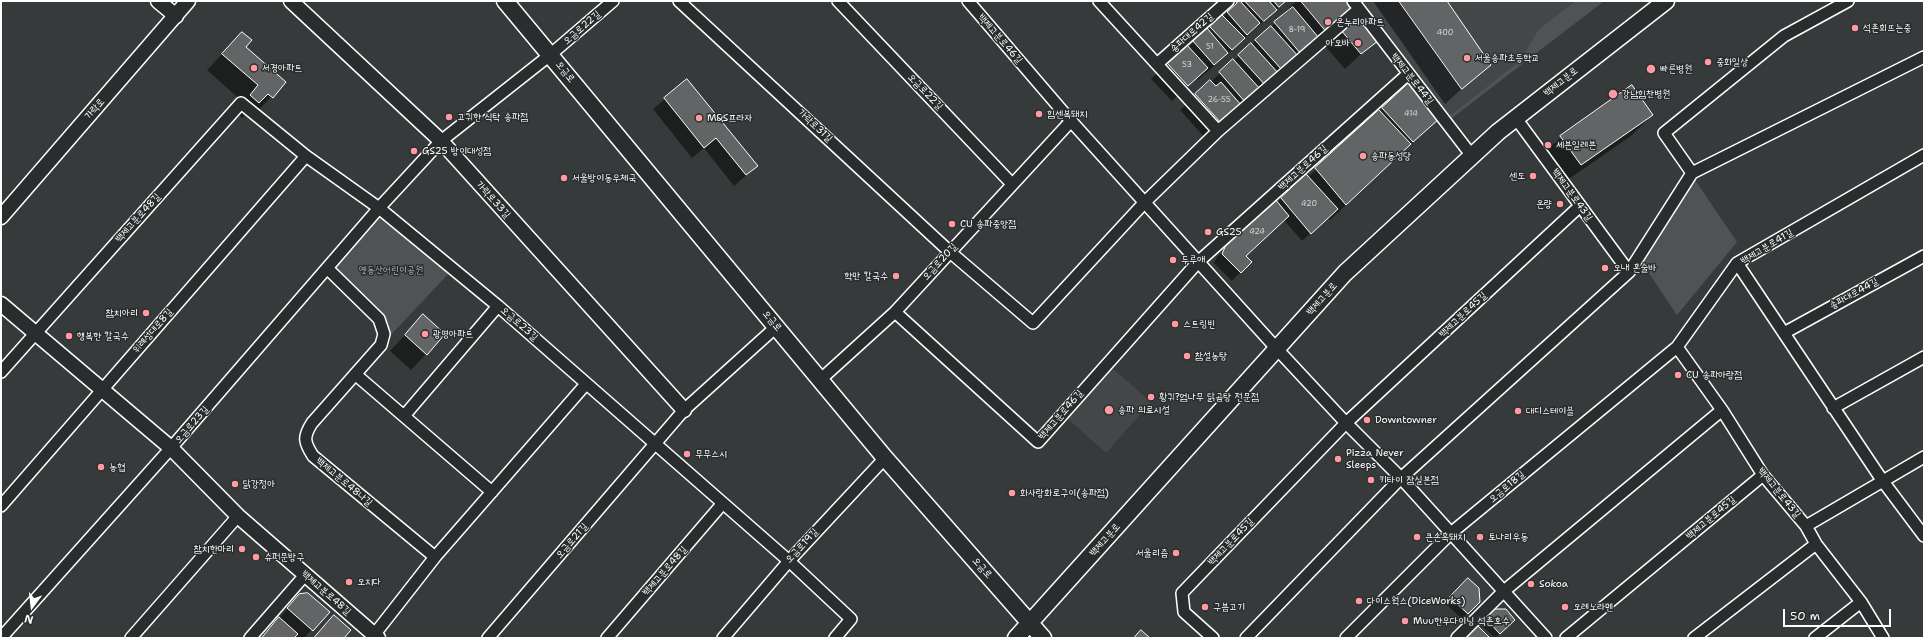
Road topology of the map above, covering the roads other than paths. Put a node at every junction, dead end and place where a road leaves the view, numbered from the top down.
1 (158, 1) edge
2 (188, 1) edge
3 (291, 1) edge
4 (505, 1) edge
5 (613, 1) edge
6 (679, 1) edge
7 (838, 1) edge
8 (968, 1) edge
9 (1099, 1) edge
10 (1228, 1) edge
11 (1666, 1) edge
12 (1848, 1) edge
13 (1356, 5) edge
14 (176, 16) junction
15 (550, 55) junction
16 (1924, 56) edge
17 (1157, 64) junction
18 (1408, 74) junction
19 (241, 103) joint
20 (1515, 118) junction
21 (1071, 122) junction
22 (1218, 131) junction
23 (440, 141) junction
24 (1924, 155) edge
25 (306, 156) junction
26 (1472, 156) junction
27 (1692, 173) junction
28 (1012, 184) junction
29 (1146, 202) junction
30 (1580, 206) junction
31 (379, 208) junction
32 (1, 217) edge
33 (950, 252) junction
34 (1924, 256) edge
35 (1198, 262) junction
36 (1737, 263) junction
37 (328, 269) junction
38 (1629, 272) junction
39 (1, 304) edge
40 (498, 306) junction
41 (895, 312) junction
42 (776, 327) junction
43 (35, 333) junction
44 (1784, 333) junction
45 (1677, 347) junction
46 (1277, 349) junction
47 (1924, 357) edge
48 (1, 372) edge
49 (355, 374) junction
50 (820, 380) junction
51 (586, 384) junction
52 (102, 390) junction
53 (1833, 408) junction
54 (684, 410) junction
55 (1722, 410) junction
56 (404, 416) junction
57 (1346, 423) junction
58 (656, 444) junction
59 (172, 448) junction
60 (1924, 457) edge
61 (885, 458) junction
62 (1763, 475) junction
63 (1401, 478) junction
64 (1882, 480) junction
65 (492, 492) junction
66 (724, 504) junction
67 (1, 506) edge
68 (238, 516) junction
69 (1806, 526) junction
70 (1451, 533) junction
71 (1924, 536) edge
72 (1816, 544) junction
73 (435, 557) junction
74 (789, 561) junction
75 (305, 575) junction
76 (1504, 591) junction
77 (1861, 602) junction
78 (1030, 622) junction
79 (376, 636) edge
80 (1, 638) edge
81 (131, 638) edge
82 (250, 638) edge
83 (488, 638) edge
84 (607, 638) edge
85 (723, 638) edge
86 (836, 638) edge
87 (1016, 638) edge
88 (1043, 638) edge
89 (1213, 638) edge
90 (1246, 638) edge
91 (1346, 638) edge
92 (1457, 638) edge
93 (1546, 638) edge
94 (1566, 638) edge
95 (1694, 638) edge
96 (1815, 638) edge
97 (1883, 638) edge

1 - 14 street
2 - 14 street, 가락로
3 - 23 street, 가락로33길
4 - 15 main road, 오금로
5 - 15 street, 오금로22길
6 - 33 street, 가락로31길
7 - 28 street, 오금로22길
8 - 21 street, 백제고분로46길
9 - 17 street
10 - 17 street, 송파대로42길
11 - 20 main road, 백제고분로
12 - 27 street
13 - 18 street, 백제고분로44길
13 - 22 street
14 - 32 street, 가락로
15 - 23 street, 오금로23길
15 - 42 main road, 오금로
16 - 27 street
17 - 22 street
18 - 26 street, 백제고분로44길
18 - 35 street, 백제고분로46길
19 - 25 street, 오금로23길
19 - 43 street, 백제고분로48길
20 - 26 main road, 백제고분로
20 - 30 street, 백제고분로43길
21 - 28 street, 오금로20길
21 - 29 street, 백제고분로46길
22 - 29 street
23 - 31 street, 오금로23길
23 - 54 street, 가락로33길
24 - 36 street, 백제고분로41길
25 - 31 street, 오금로23길
25 - 52 street, 위례성대로8길
26 - 46 main road, 백제고분로
27 - 38 street
28 - 33 street, 오금로20길
29 - 33 street
29 - 35 street, 백제고분로46길
30 - 38 street, 백제고분로43길
30 - 57 street, 백제고분로45길
31 - 37 street, 오금로23길
31 - 40 street, 오금로23길
33 - 41 street, 오금로20길
34 - 44 street, 송파대로44길
35 - 41 street, 백제고분로46길
35 - 46 street, 백제고분로46길
36 - 44 street, 백제고분로41길
36 - 45 street, 오금로18길
37 - 49 street, 백제고분로48나길
37 - 59 street, 오금로23길
38 - 63 street
39 - 43 street, 백제고분로48길
40 - 51 street, 오금로23길
40 - 56 street
41 - 50 street, 오금로20길
42 - 50 main road, 오금로
42 - 54 street, 오금로21길
43 - 48 street, 백제고분로48길
43 - 52 street, 백제고분로48길
44 - 53 street, 백제고분로41길
45 - 55 street, 백제고분로43길
45 - 70 street, 오금로18길
46 - 57 street
46 - 78 main road, 백제고분로
47 - 53 street
49 - 56 street
49 - 73 street, 백제고분로48나길
50 - 61 main road, 오금로
51 - 58 street, 오금로23길
51 - 65 street
52 - 59 street, 백제고분로48길
52 - 67 street, 위례성대로8길
53 - 64 street, 백제고분로41길
54 - 58 street, 오금로21길
55 - 62 street, 백제고분로43길
55 - 76 street
56 - 65 street
57 - 63 street
57 - 89 street, 백제고분로45길
58 - 66 street
58 - 83 street, 오금로21길
59 - 68 street, 백제고분로48길
59 - 80 street, 오금로23길
60 - 64 street
61 - 74 street, 오금로19길
61 - 78 main road, 오금로
62 - 69 street, 백제고분로43길
62 - 94 street, 백제고분로45길
63 - 70 street
63 - 90 street
64 - 69 street
64 - 71 street, 백제고분로41길
65 - 73 street
66 - 74 street
66 - 84 street, 백제고분로48길
68 - 75 street, 백제고분로48길
68 - 81 street
69 - 72 street, 백제고분로43길
70 - 76 street
70 - 91 street, 오금로18길
72 - 77 street, 백제고분로43길
72 - 95 street
73 - 79 street
74 - 85 street, 오금로19길
74 - 86 street
75 - 79 street, 백제고분로48길
75 - 82 street
76 - 92 street
76 - 93 street
77 - 96 street
77 - 97 street, 백제고분로43길
78 - 87 main road, 백제고분로
78 - 88 main road, 오금로

